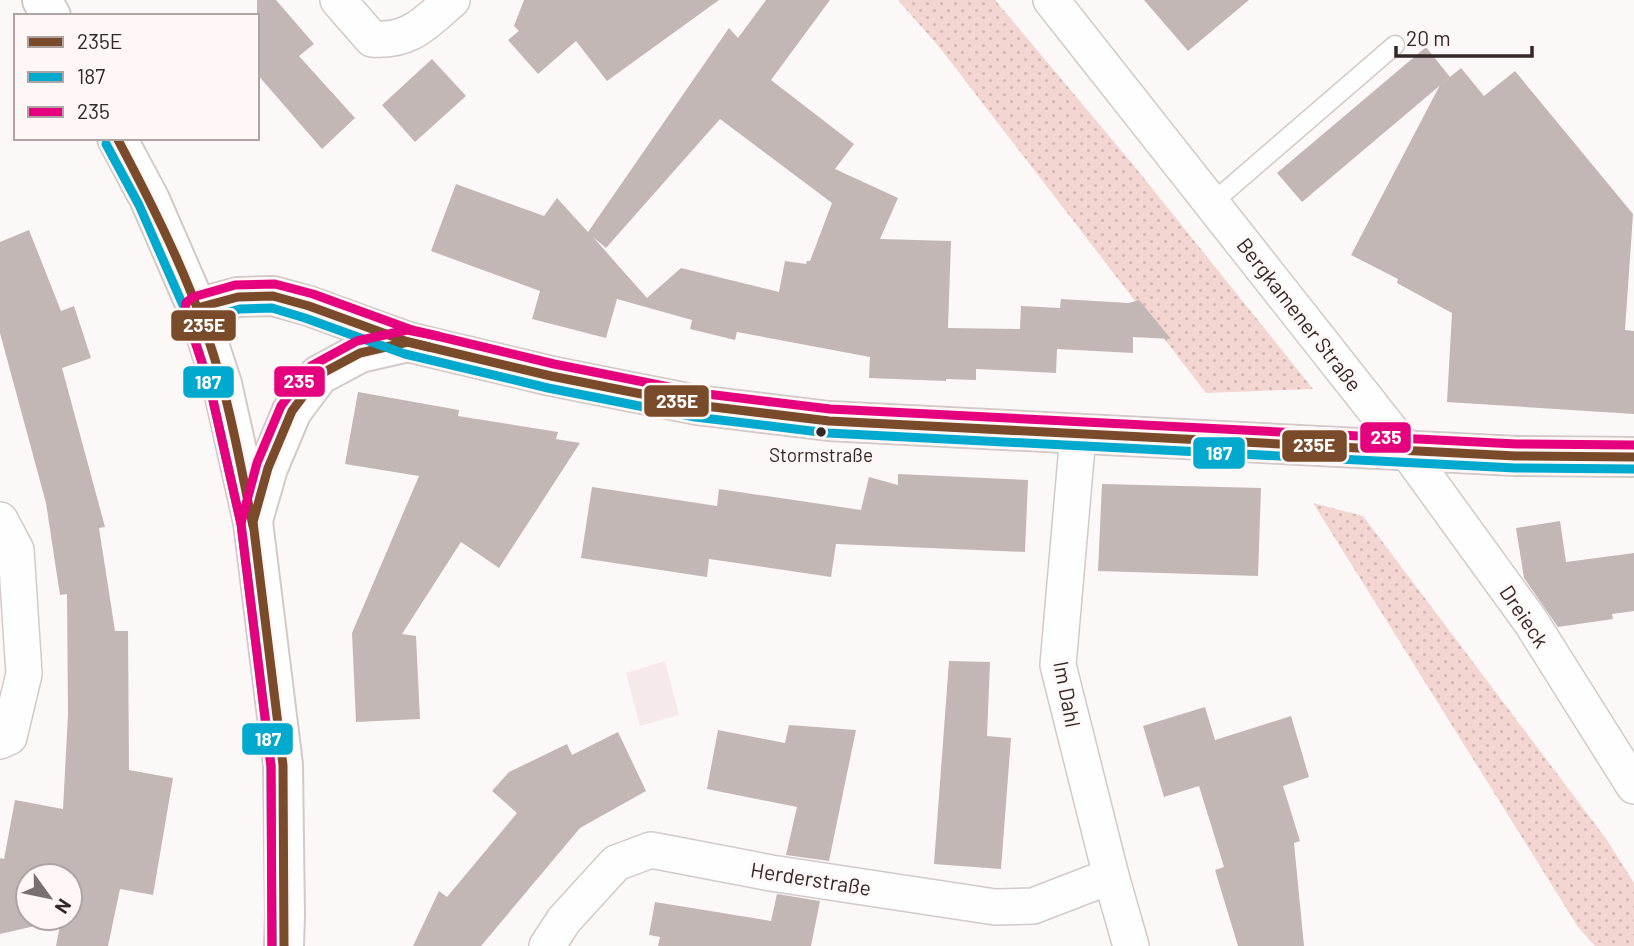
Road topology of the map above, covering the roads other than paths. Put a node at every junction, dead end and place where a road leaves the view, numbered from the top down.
1 (338, 0) edge
2 (452, 0) edge
3 (1051, 0) edge
4 (1395, 45) dead end
5 (118, 140) edge
6 (1212, 203) junction
7 (197, 308) junction
8 (408, 342) junction
9 (1078, 435) junction
10 (1408, 451) junction
11 (1634, 457) edge
12 (0, 520) edge
13 (253, 522) junction
14 (0, 741) edge
15 (1634, 786) edge
16 (1111, 876) junction
17 (284, 946) edge
18 (547, 946) edge
19 (1131, 946) edge

1 - 2 street
3 - 6 street, Bergkamener Straße
4 - 6 lane
5 - 7 street
6 - 10 street, Bergkamener Straße
7 - 8 street
7 - 13 street
8 - 9 street
8 - 13 street
9 - 10 street
9 - 16 street, Im Dahl
10 - 11 street
10 - 15 street, Dreieck
12 - 14 street
13 - 17 street
16 - 18 street, Herderstraße
16 - 19 street, Im Dahl

